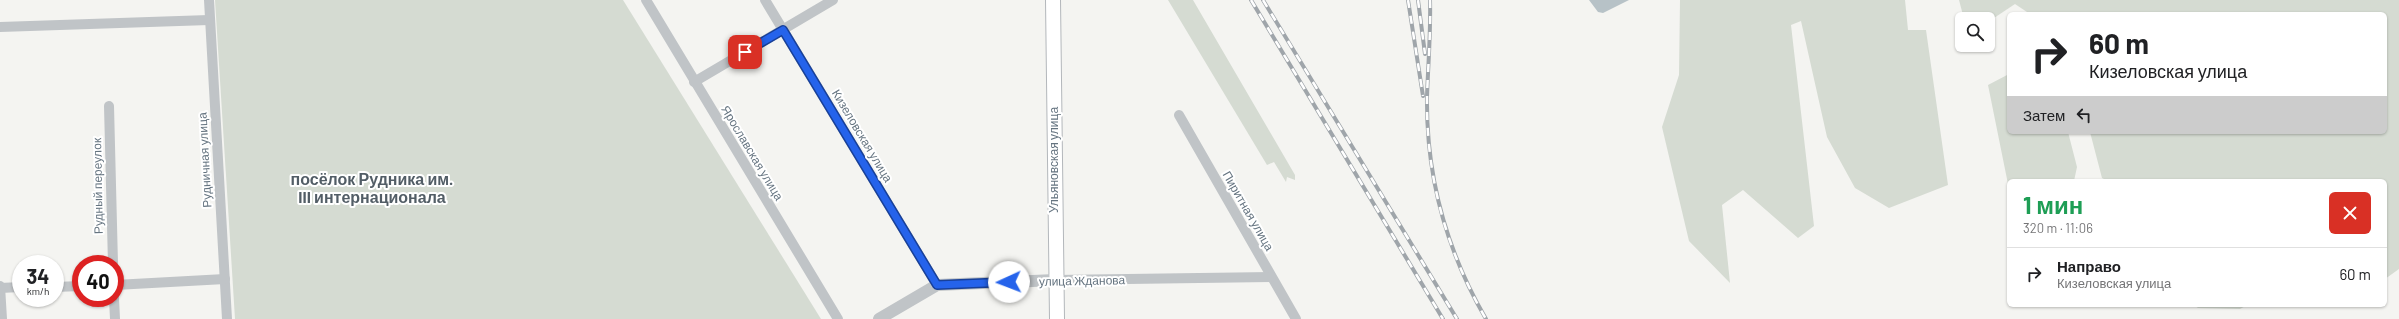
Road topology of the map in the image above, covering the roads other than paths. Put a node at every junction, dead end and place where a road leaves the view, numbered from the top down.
1 (209, 0) edge
2 (646, 0) edge
3 (765, 0) edge
4 (833, 0) edge
5 (1053, 0) edge
6 (209, 20) junction
7 (0, 27) edge
8 (783, 30) junction
9 (694, 82) junction
10 (109, 106) dead end
11 (1179, 115) dead end
12 (113, 255) edge
13 (1271, 277) junction
14 (225, 279) junction
15 (1055, 280) junction
16 (124, 285) edge
17 (937, 285) junction
18 (0, 287) edge
19 (12, 287) edge
20 (114, 307) edge
21 (2, 319) edge
22 (115, 319) edge
23 (227, 319) edge
24 (838, 319) edge
25 (878, 319) edge
26 (1057, 319) edge
27 (1296, 319) edge

1 - 6 street, Рудничная улица
2 - 9 street, Ярославская улица
3 - 8 street, Кизеловская улица
4 - 8 street
5 - 15 main road, Ульяновская улица
6 - 7 street
6 - 14 street, Рудничная улица
8 - 9 street
8 - 17 street, Кизеловская улица
9 - 24 street, Ярославская улица
10 - 12 street, Рудный переулок
11 - 13 street, Пиритная улица
13 - 15 street, улица Жданова
13 - 27 street, Пиритная улица
14 - 16 street
14 - 23 street, Рудничная улица
15 - 17 street, улица Жданова
15 - 26 main road, Ульяновская улица
17 - 25 street, улица Жданова
18 - 19 street
18 - 21 street
20 - 22 street

